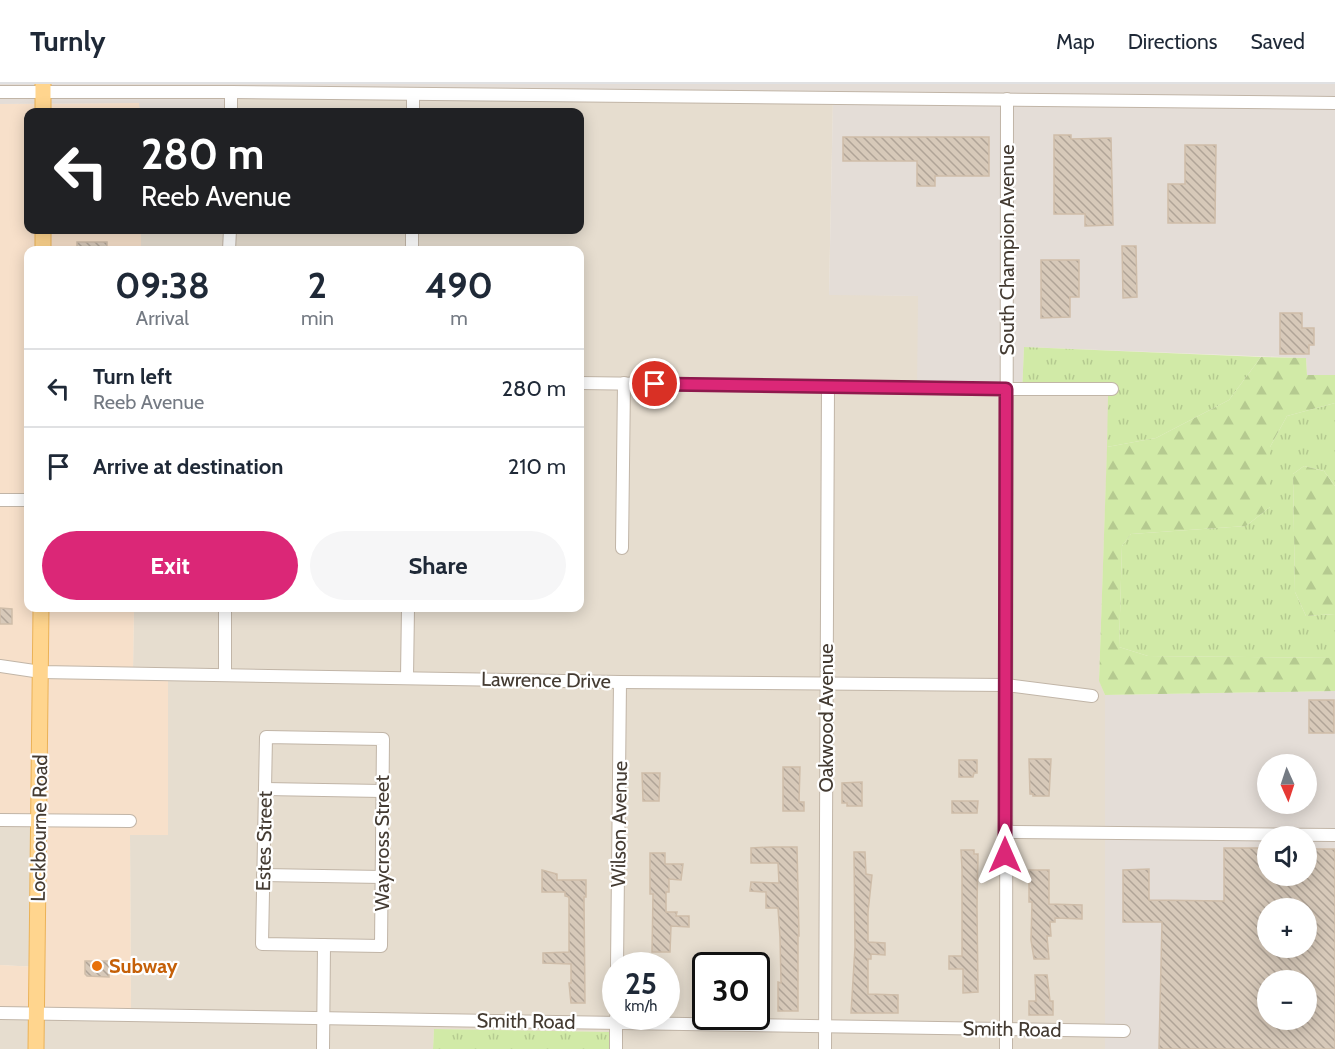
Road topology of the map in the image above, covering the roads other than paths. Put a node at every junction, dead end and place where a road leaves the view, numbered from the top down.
1 (43, 88) edge
2 (0, 92) edge
3 (231, 92) junction
4 (412, 94) junction
5 (1007, 99) junction
6 (1335, 102) edge
7 (43, 108) edge
8 (231, 108) edge
9 (413, 108) edge
10 (584, 383) edge
11 (624, 383) junction
12 (828, 386) junction
13 (1006, 389) junction
14 (1112, 389) dead end
15 (0, 500) edge
16 (24, 500) edge
17 (622, 548) dead end
18 (41, 612) edge
19 (225, 612) edge
20 (408, 612) edge
21 (0, 666) edge
22 (41, 672) junction
23 (225, 673) junction
24 (407, 676) junction
25 (621, 682) junction
26 (826, 683) junction
27 (1006, 685) junction
28 (1092, 696) dead end
29 (266, 737) joint
30 (265, 789) junction
31 (382, 791) junction
32 (0, 820) edge
33 (39, 820) junction
34 (130, 822) dead end
35 (1005, 832) junction
36 (1335, 835) edge
37 (263, 875) junction
38 (382, 877) junction
39 (324, 945) junction
40 (617, 952) edge
41 (0, 1013) edge
42 (36, 1013) junction
43 (323, 1019) junction
44 (602, 1020) edge
45 (680, 1022) edge
46 (825, 1026) junction
47 (1006, 1028) junction
48 (616, 1030) edge
49 (1124, 1031) dead end
50 (36, 1049) edge
51 (323, 1049) edge
52 (616, 1049) edge
53 (825, 1049) edge
54 (1006, 1049) edge

1 - 2 street
1 - 3 street
1 - 7 main road
3 - 4 street
3 - 8 street
4 - 5 street
4 - 9 street
5 - 6 street
5 - 13 street, South Champion Avenue
10 - 11 street
11 - 12 street
11 - 17 street
12 - 13 street
12 - 26 street, Oakwood Avenue
13 - 14 street
13 - 27 street, South Champion Avenue
15 - 16 street
18 - 22 main road, Lockbourne Road
19 - 23 street
20 - 24 street
21 - 22 street, Lawrence Drive
22 - 23 street, Lawrence Drive
22 - 33 main road, Lockbourne Road
23 - 24 street, Lawrence Drive
24 - 25 street, Lawrence Drive
25 - 26 street, Lawrence Drive
25 - 40 street, Wilson Avenue
26 - 27 street, Lawrence Drive
26 - 46 street, Oakwood Avenue
27 - 28 street, Lawrence Drive
27 - 35 street, South Champion Avenue
29 - 30 street, Estes Street
29 - 31 street, Waycross Street
30 - 31 street
30 - 37 street, Estes Street
31 - 38 street, Waycross Street
32 - 33 street
33 - 34 street
33 - 42 main road, Lockbourne Road
35 - 36 street
35 - 47 street, South Champion Avenue
37 - 38 street
37 - 39 street, Estes Street
38 - 39 street, Waycross Street
39 - 43 street
41 - 42 street, Smith Road
42 - 43 street, Smith Road
42 - 50 main road, Lockbourne Road
43 - 44 street, Smith Road
43 - 51 street
45 - 46 street, Smith Road
46 - 47 street, Smith Road
46 - 53 street, Oakwood Avenue
47 - 49 street, Smith Road
47 - 54 street, South Champion Avenue
48 - 52 street

